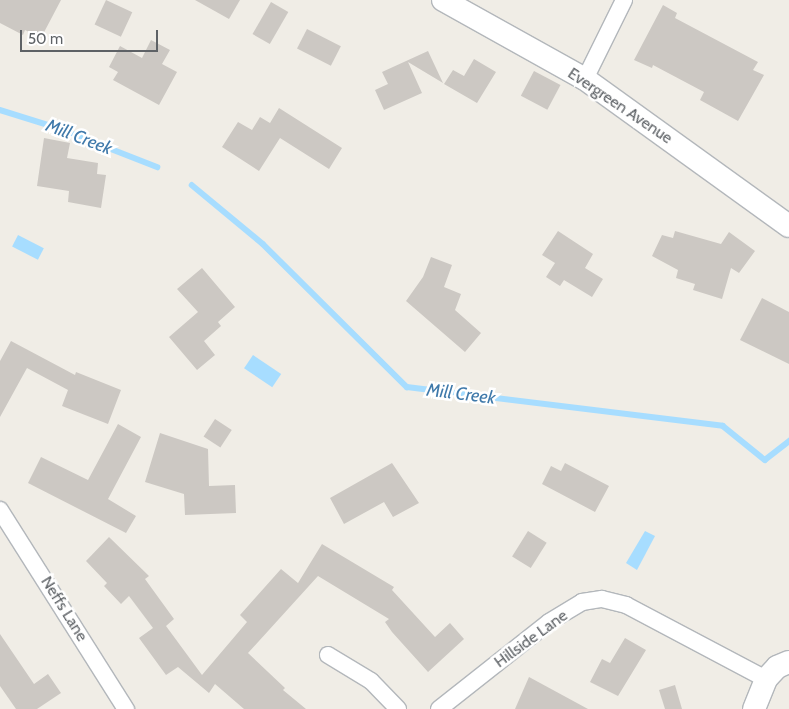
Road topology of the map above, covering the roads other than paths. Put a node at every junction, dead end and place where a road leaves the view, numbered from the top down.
1 (443, 0) edge
2 (624, 0) edge
3 (585, 79) junction
4 (789, 226) edge
5 (0, 510) edge
6 (328, 655) dead end
7 (789, 662) edge
8 (766, 679) junction
9 (126, 709) edge
10 (398, 709) edge
11 (439, 709) edge
12 (754, 709) edge

1 - 3 street, Evergreen Avenue
2 - 3 street
3 - 4 street, Evergreen Avenue
5 - 9 street, Neffs Lane
6 - 10 street
7 - 8 street
8 - 11 street, Hillside Lane
8 - 12 street

